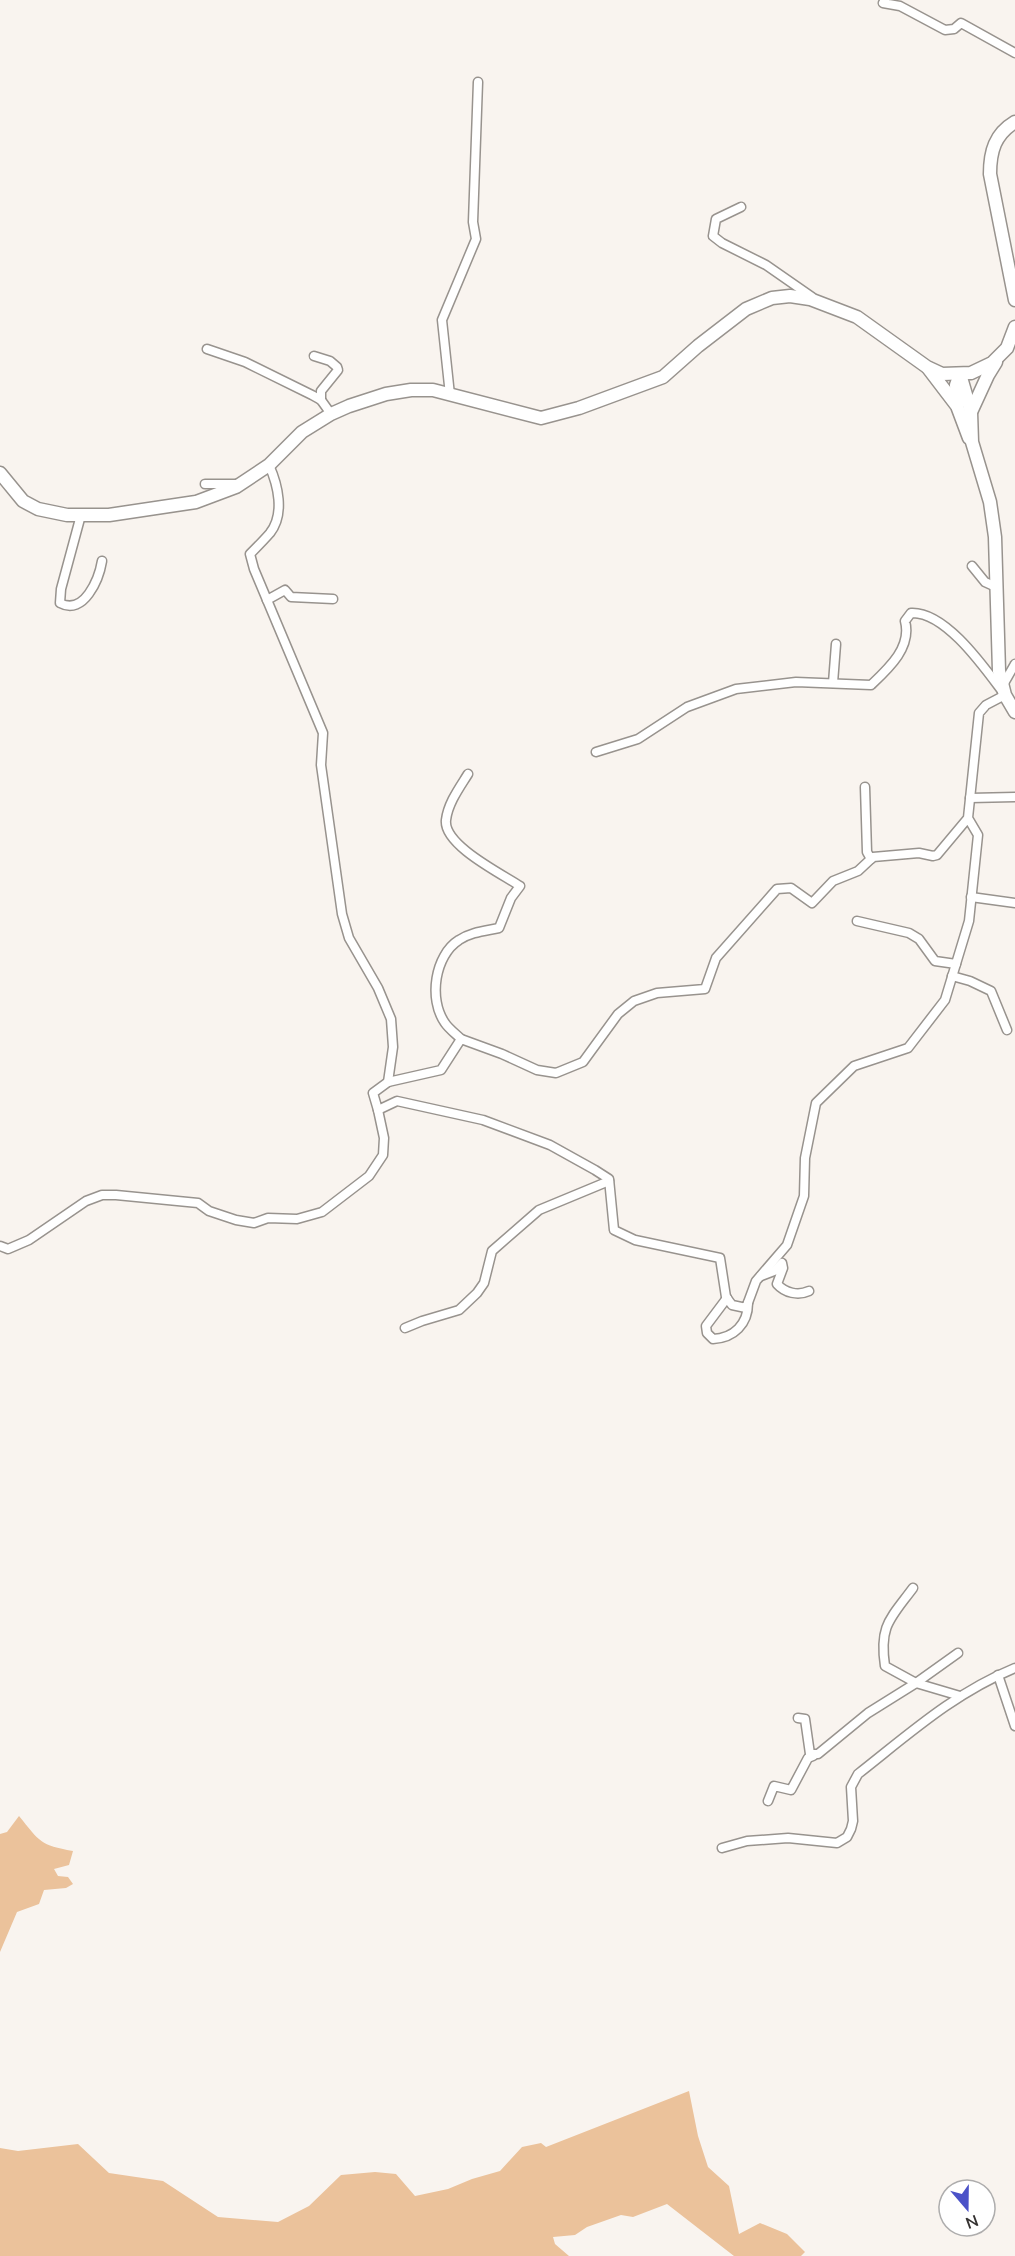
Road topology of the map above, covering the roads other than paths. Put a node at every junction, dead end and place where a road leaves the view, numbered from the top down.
1 (885, 0) edge
2 (1015, 53) edge
3 (478, 82) dead end
4 (1015, 122) edge
5 (741, 207) dead end
6 (1015, 300) edge
7 (817, 301) junction
8 (1015, 327) edge
9 (207, 350) dead end
10 (314, 356) dead end
11 (998, 358) junction
12 (927, 368) junction
13 (960, 374) junction
14 (450, 395) junction
15 (321, 400) junction
16 (957, 406) junction
17 (971, 412) junction
18 (331, 414) junction
19 (972, 442) junction
20 (269, 465) junction
21 (0, 473) edge
22 (205, 484) dead end
23 (240, 484) junction
24 (81, 515) junction
25 (102, 561) dead end
26 (972, 566) dead end
27 (996, 587) junction
28 (333, 599) dead end
29 (267, 600) junction
30 (836, 644) dead end
31 (1015, 664) edge
32 (833, 683) junction
33 (1003, 691) junction
34 (1015, 712) edge
35 (596, 752) dead end
36 (468, 774) dead end
37 (865, 788) dead end
38 (1015, 797) edge
39 (970, 798) junction
40 (968, 818) junction
41 (871, 859) junction
42 (971, 897) junction
43 (1015, 903) edge
44 (857, 921) dead end
45 (956, 964) junction
46 (952, 976) junction
47 (1007, 1030) dead end
48 (461, 1040) junction
49 (388, 1082) junction
50 (378, 1110) junction
51 (609, 1181) junction
52 (0, 1246) edge
53 (760, 1276) junction
54 (810, 1291) dead end
55 (727, 1298) junction
56 (748, 1302) junction
57 (405, 1328) dead end
58 (913, 1588) dead end
59 (958, 1653) dead end
60 (1015, 1668) edge
61 (998, 1675) junction
62 (916, 1683) junction
63 (960, 1696) junction
64 (798, 1718) dead end
65 (1015, 1726) edge
66 (813, 1755) junction
67 (768, 1801) dead end
68 (722, 1848) dead end

1 - 2 street
3 - 14 street
4 - 6 main road
5 - 7 street
7 - 12 main road
7 - 14 main road
8 - 11 main road
9 - 15 street
10 - 15 street
11 - 13 main road
11 - 17 main road
12 - 13 main road
12 - 16 main road
13 - 16 main road
13 - 17 main road
14 - 18 main road
15 - 18 street
16 - 19 main road
17 - 19 main road
18 - 20 main road
19 - 27 main road
20 - 23 main road
20 - 29 street
21 - 24 main road
22 - 23 street
23 - 24 main road
24 - 25 street
26 - 27 street
27 - 33 main road
28 - 29 street
29 - 49 street
30 - 32 street
31 - 33 street
32 - 33 street
32 - 35 street
33 - 34 main road
33 - 39 street
36 - 48 street
37 - 41 street
38 - 39 street
39 - 40 street
40 - 41 street
40 - 42 street
41 - 48 street
42 - 43 street
42 - 45 street
44 - 45 street
45 - 46 street
46 - 47 street
46 - 53 street
48 - 49 street
49 - 50 street
50 - 51 street
50 - 52 street
51 - 55 street
51 - 57 street
53 - 54 street
53 - 56 street
55 - 56 street
55 - 56 street
58 - 62 street
59 - 62 street
60 - 61 street
61 - 63 street
61 - 65 street
62 - 63 street
62 - 66 street
63 - 68 street
64 - 66 street
66 - 67 street

